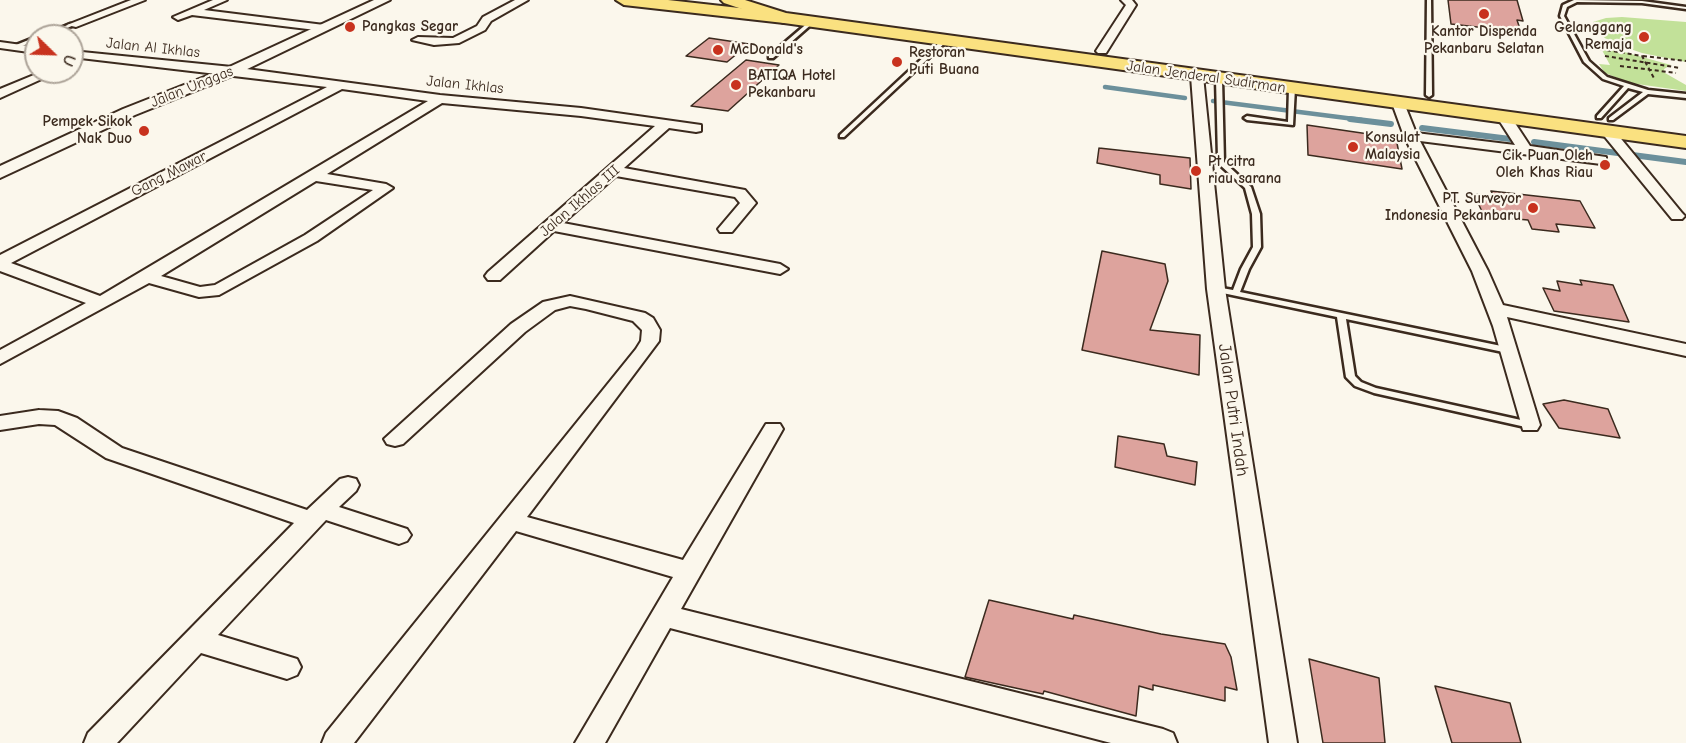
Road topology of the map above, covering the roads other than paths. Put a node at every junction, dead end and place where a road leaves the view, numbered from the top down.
1 (140, 0) edge
2 (222, 0) edge
3 (384, 0) edge
4 (523, 0) edge
5 (624, 0) edge
6 (729, 0) edge
7 (760, 0) edge
8 (1126, 0) edge
9 (1429, 0) edge
10 (1686, 8) edge
11 (191, 12) junction
12 (178, 17) dead end
13 (783, 18) junction
14 (812, 22) junction
15 (75, 24) edge
16 (324, 28) junction
17 (418, 40) dead end
18 (944, 41) junction
19 (24, 43) edge
20 (0, 45) edge
21 (14, 47) junction
22 (24, 48) edge
23 (1102, 51) junction
24 (0, 52) edge
25 (84, 55) edge
26 (89, 56) junction
27 (771, 57) dead end
28 (84, 58) edge
29 (232, 71) junction
30 (1197, 76) junction
31 (1226, 81) junction
32 (24, 84) edge
33 (339, 87) junction
34 (1626, 87) junction
35 (1647, 92) junction
36 (0, 94) edge
37 (1429, 95) junction
38 (1686, 96) edge
39 (1291, 97) junction
40 (440, 99) junction
41 (1398, 103) junction
42 (1504, 117) junction
43 (1247, 118) dead end
44 (1606, 123) junction
45 (666, 124) junction
46 (696, 128) dead end
47 (1686, 129) edge
48 (842, 136) dead end
49 (1411, 136) junction
50 (1686, 142) edge
51 (1525, 150) junction
52 (1212, 158) junction
53 (1601, 160) dead end
54 (615, 171) junction
55 (0, 173) edge
56 (314, 176) junction
57 (1677, 216) dead end
58 (552, 226) junction
59 (726, 229) dead end
60 (0, 264) edge
61 (780, 269) dead end
62 (494, 276) dead end
63 (147, 277) junction
64 (1226, 291) junction
65 (100, 302) junction
66 (1495, 309) junction
67 (1341, 314) junction
68 (1508, 350) junction
69 (1686, 350) edge
70 (0, 358) edge
71 (0, 423) edge
72 (1530, 425) joint
73 (773, 429) dead end
74 (395, 439) dead end
75 (348, 485) dead end
76 (317, 515) junction
77 (511, 521) junction
78 (399, 535) dead end
79 (690, 572) junction
80 (665, 616) junction
81 (198, 641) junction
82 (287, 668) dead end
83 (98, 743) edge
84 (336, 743) edge
85 (589, 743) edge
86 (1163, 743) edge
87 (1283, 743) edge

1 - 15 street
2 - 11 street
3 - 16 street, Jalan Unggas
4 - 17 street
5 - 13 highway
6 - 13 main road, Jalan Jenderal Sudirman
7 - 23 main road, Jalan Jenderal Sudirman
8 - 23 street
9 - 37 lane
10 - 34 lane
11 - 12 street
11 - 16 street
13 - 14 main road, Jalan Jenderal Sudirman
14 - 18 main road, Jalan Jenderal Sudirman
14 - 27 lane
16 - 29 street, Jalan Unggas
18 - 30 main road, Jalan Jenderal Sudirman
18 - 48 lane
19 - 21 lane
20 - 21 street
21 - 22 street
21 - 24 street
23 - 31 main road, Jalan Jenderal Sudirman
25 - 26 street, Jalan Al Ikhlas
26 - 28 street
26 - 29 street, Jalan Al Ikhlas
29 - 33 street, Jalan Ikhlas
29 - 55 street, Jalan Unggas
30 - 31 main road, Jalan Jenderal Sudirman
30 - 52 street, Jalan Putri Indah
31 - 37 main road, Jalan Jenderal Sudirman
31 - 39 main road, Jalan Jenderal Sudirman
31 - 52 lane
32 - 36 street
33 - 40 street, Jalan Ikhlas
33 - 60 street, Gang Mawar
34 - 35 lane
34 - 44 lane
35 - 38 lane
35 - 44 lane
37 - 44 main road, Jalan Jenderal Sudirman
39 - 41 main road, Jalan Jenderal Sudirman
39 - 43 lane
40 - 45 street, Jalan Ikhlas
40 - 56 street
41 - 42 main road, Jalan Jenderal Sudirman
41 - 49 street
42 - 44 main road, Jalan Jenderal Sudirman
42 - 51 street
44 - 47 main road, Jalan Jenderal Sudirman
44 - 50 main road, Jalan Jenderal Sudirman
44 - 57 street
45 - 46 street, Jalan Ikhlas
45 - 54 street, Jalan Ikhlas III
49 - 51 street
49 - 66 street
51 - 53 street
52 - 64 street, Jalan Putri Indah
52 - 64 lane
54 - 58 street, Jalan Ikhlas III
54 - 59 street
56 - 63 street
56 - 63 street
58 - 61 street
58 - 62 street, Jalan Ikhlas III
60 - 65 street
63 - 65 street
64 - 67 lane
64 - 87 street, Jalan Putri Indah
65 - 70 street
66 - 68 street
66 - 69 street
67 - 68 lane
67 - 72 lane
68 - 72 street
71 - 76 street
73 - 79 street
74 - 77 street
75 - 76 street
76 - 78 street
76 - 81 street
77 - 79 street
77 - 84 street
79 - 80 street
80 - 85 street
80 - 86 street
81 - 82 street
81 - 83 street

